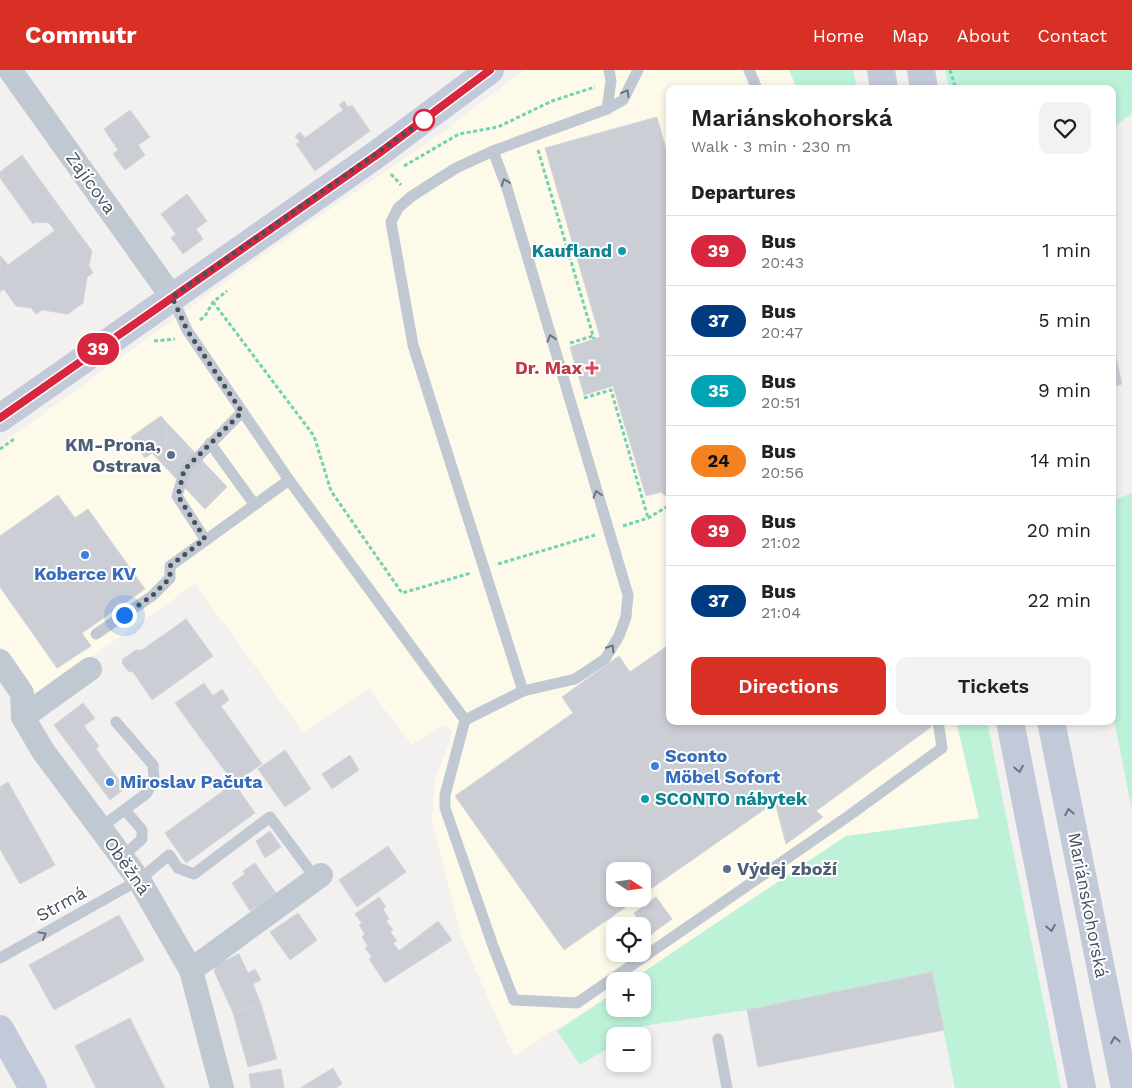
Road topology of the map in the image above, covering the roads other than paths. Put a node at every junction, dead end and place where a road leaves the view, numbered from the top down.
1 (10, 70) edge
2 (490, 70) edge
3 (638, 70) edge
4 (749, 70) edge
5 (881, 70) edge
6 (921, 70) edge
7 (610, 76) edge
8 (755, 85) edge
9 (883, 85) edge
10 (923, 85) edge
11 (607, 109) junction
12 (493, 151) junction
13 (172, 297) junction
14 (242, 412) junction
15 (8, 428) edge
16 (210, 442) junction
17 (289, 480) junction
18 (254, 504) junction
19 (205, 539) junction
20 (96, 634) dead end
21 (0, 661) edge
22 (90, 669) dead end
23 (523, 691) junction
24 (23, 717) junction
25 (465, 720) junction
26 (116, 722) dead end
27 (939, 725) edge
28 (1011, 725) edge
29 (1052, 725) edge
30 (125, 810) junction
31 (100, 828) junction
32 (122, 857) junction
33 (318, 877) joint
34 (139, 880) junction
35 (0, 958) edge
36 (190, 970) junction
37 (0, 1030) edge
38 (718, 1039) dead end
39 (34, 1088) edge
40 (222, 1088) edge
41 (727, 1088) edge
42 (1082, 1088) edge
43 (1125, 1088) edge

1 - 13 street, Zajícova
2 - 13 main road
11 -> 3 lane
4 - 8 lane
5 - 9 main road
6 - 10 main road
7 - 11 lane
11 - 12 lane
12 - 23 lane
23 -> 12 lane
13 - 14 lane
13 - 15 main road
14 - 16 lane
14 - 17 lane
16 - 18 lane
16 - 19 lane
17 - 18 lane
17 - 25 lane
18 - 19 lane
19 - 20 lane
21 - 24 street, Oběžná
22 - 24 street
23 - 25 lane
24 - 31 street, Oběžná
25 - 27 lane
26 - 30 lane
28 -> 42 main road
43 -> 29 main road, Mariánskohorská
30 - 31 lane
30 - 32 lane
31 - 32 street, Oběžná
32 - 34 street, Oběžná
33 - 34 lane, Strmá
33 - 36 street
35 -> 34 lane, Strmá
34 - 36 street, Oběžná
36 - 40 street, Oběžná
37 - 39 main road
38 - 41 lane

